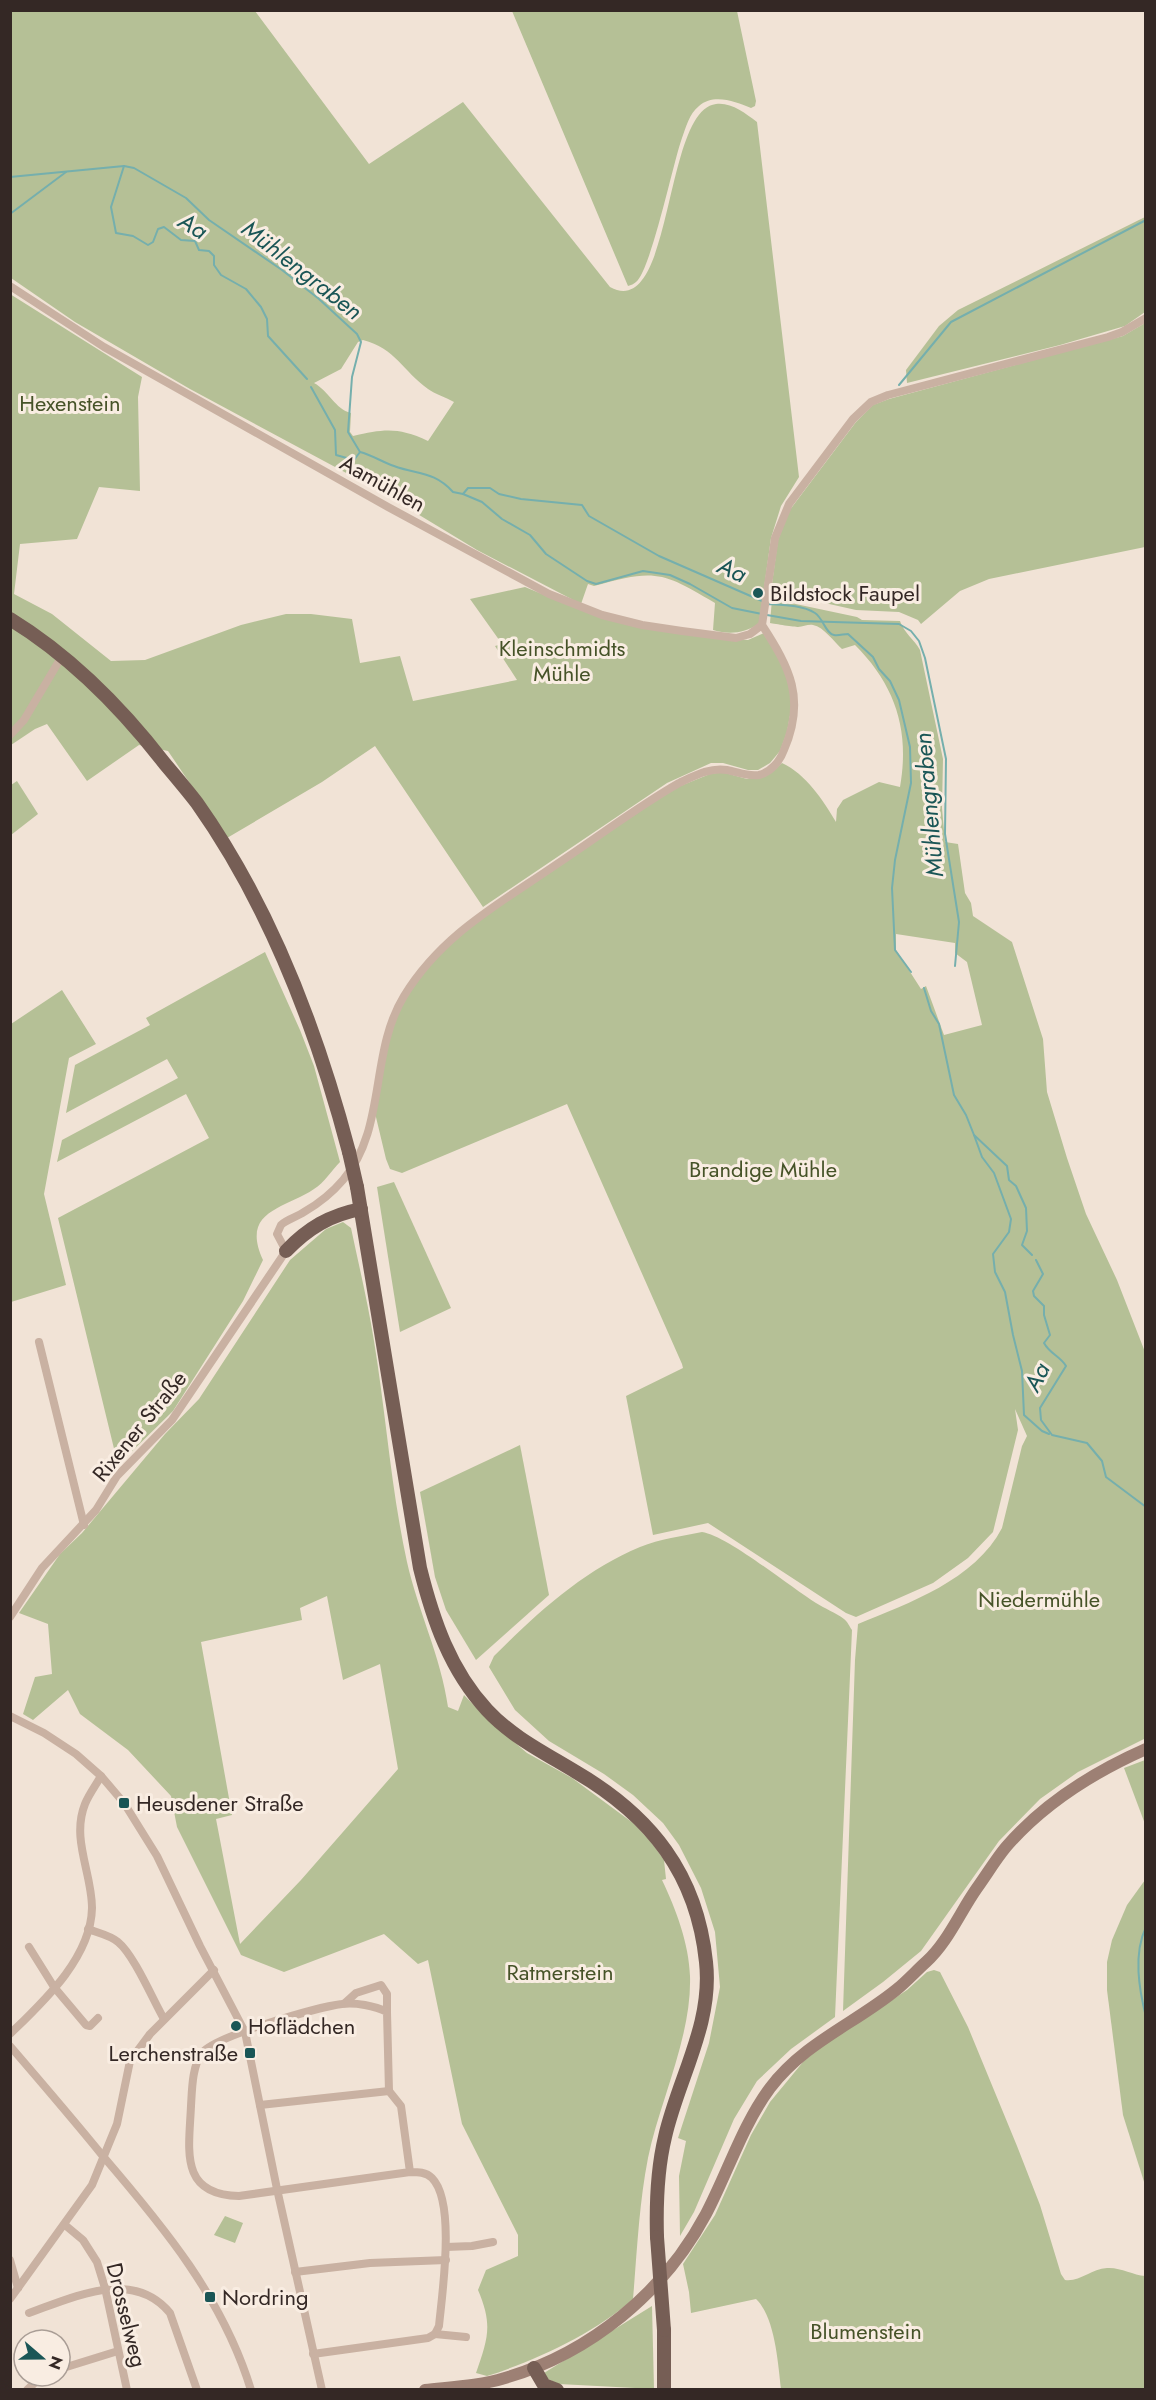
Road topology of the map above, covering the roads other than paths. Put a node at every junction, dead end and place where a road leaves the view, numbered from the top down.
1 (10, 286) edge
2 (1146, 318) edge
3 (10, 619) edge
4 (763, 622) junction
5 (62, 656) junction
6 (10, 735) edge
7 (361, 1209) junction
8 (286, 1251) junction
9 (39, 1342) dead end
10 (84, 1525) junction
11 (10, 1617) edge
12 (10, 1716) edge
13 (1146, 1749) edge
14 (101, 1776) junction
15 (88, 1929) junction
16 (28, 1947) dead end
17 (214, 1970) junction
18 (54, 1987) junction
19 (345, 2003) junction
20 (387, 2012) junction
21 (98, 2018) dead end
22 (164, 2019) junction
23 (245, 2032) junction
24 (10, 2034) edge
25 (10, 2046) edge
26 (388, 2091) junction
27 (260, 2105) junction
28 (105, 2157) junction
29 (410, 2172) junction
30 (277, 2189) junction
31 (65, 2225) junction
32 (493, 2242) dead end
33 (446, 2247) junction
34 (10, 2260) edge
35 (446, 2260) junction
36 (295, 2272) junction
37 (18, 2288) junction
38 (105, 2288) junction
39 (10, 2299) edge
40 (29, 2313) dead end
41 (435, 2334) junction
42 (466, 2337) dead end
43 (118, 2351) junction
44 (313, 2354) junction
45 (72, 2365) edge
46 (534, 2368) junction
47 (467, 2388) edge
48 (127, 2390) edge
49 (197, 2390) edge
50 (251, 2390) edge
51 (322, 2390) edge
52 (425, 2390) edge
53 (557, 2390) edge
54 (664, 2390) edge

1 - 4 street, Aamühlen
2 - 4 street
3 - 5 main road
4 - 8 street
5 - 6 street
5 - 7 main road, bridge
7 - 8 main road
7 - 54 main road, bridge
8 - 10 street, Rixener Straße
9 - 10 street
10 - 11 street, Rixener Straße
12 - 14 street
13 - 46 street
14 - 15 street
14 - 17 street
15 - 18 street
15 - 22 street
16 - 18 street
17 - 22 street
17 - 23 street
18 - 21 street
18 - 24 street
19 - 20 street
19 - 20 street
19 - 23 street
20 - 26 street
22 - 28 street
23 - 27 street
23 - 30 street
25 - 28 street
26 - 27 street
26 - 29 street
27 - 30 street
28 - 31 street
28 - 50 street
29 - 30 street
29 - 33 street
30 - 36 street
31 - 37 street
31 - 38 street, Drosselweg
32 - 33 street
33 - 35 street
34 - 37 street
35 - 36 street
35 - 41 street
36 - 44 street
37 - 39 street
38 - 40 street
38 - 43 street, Drosselweg
38 - 49 street
41 - 42 street
41 - 44 street
43 - 45 street
43 - 48 street, Drosselweg
44 - 51 street
46 - 47 street
46 - 53 main road
47 - 52 street

